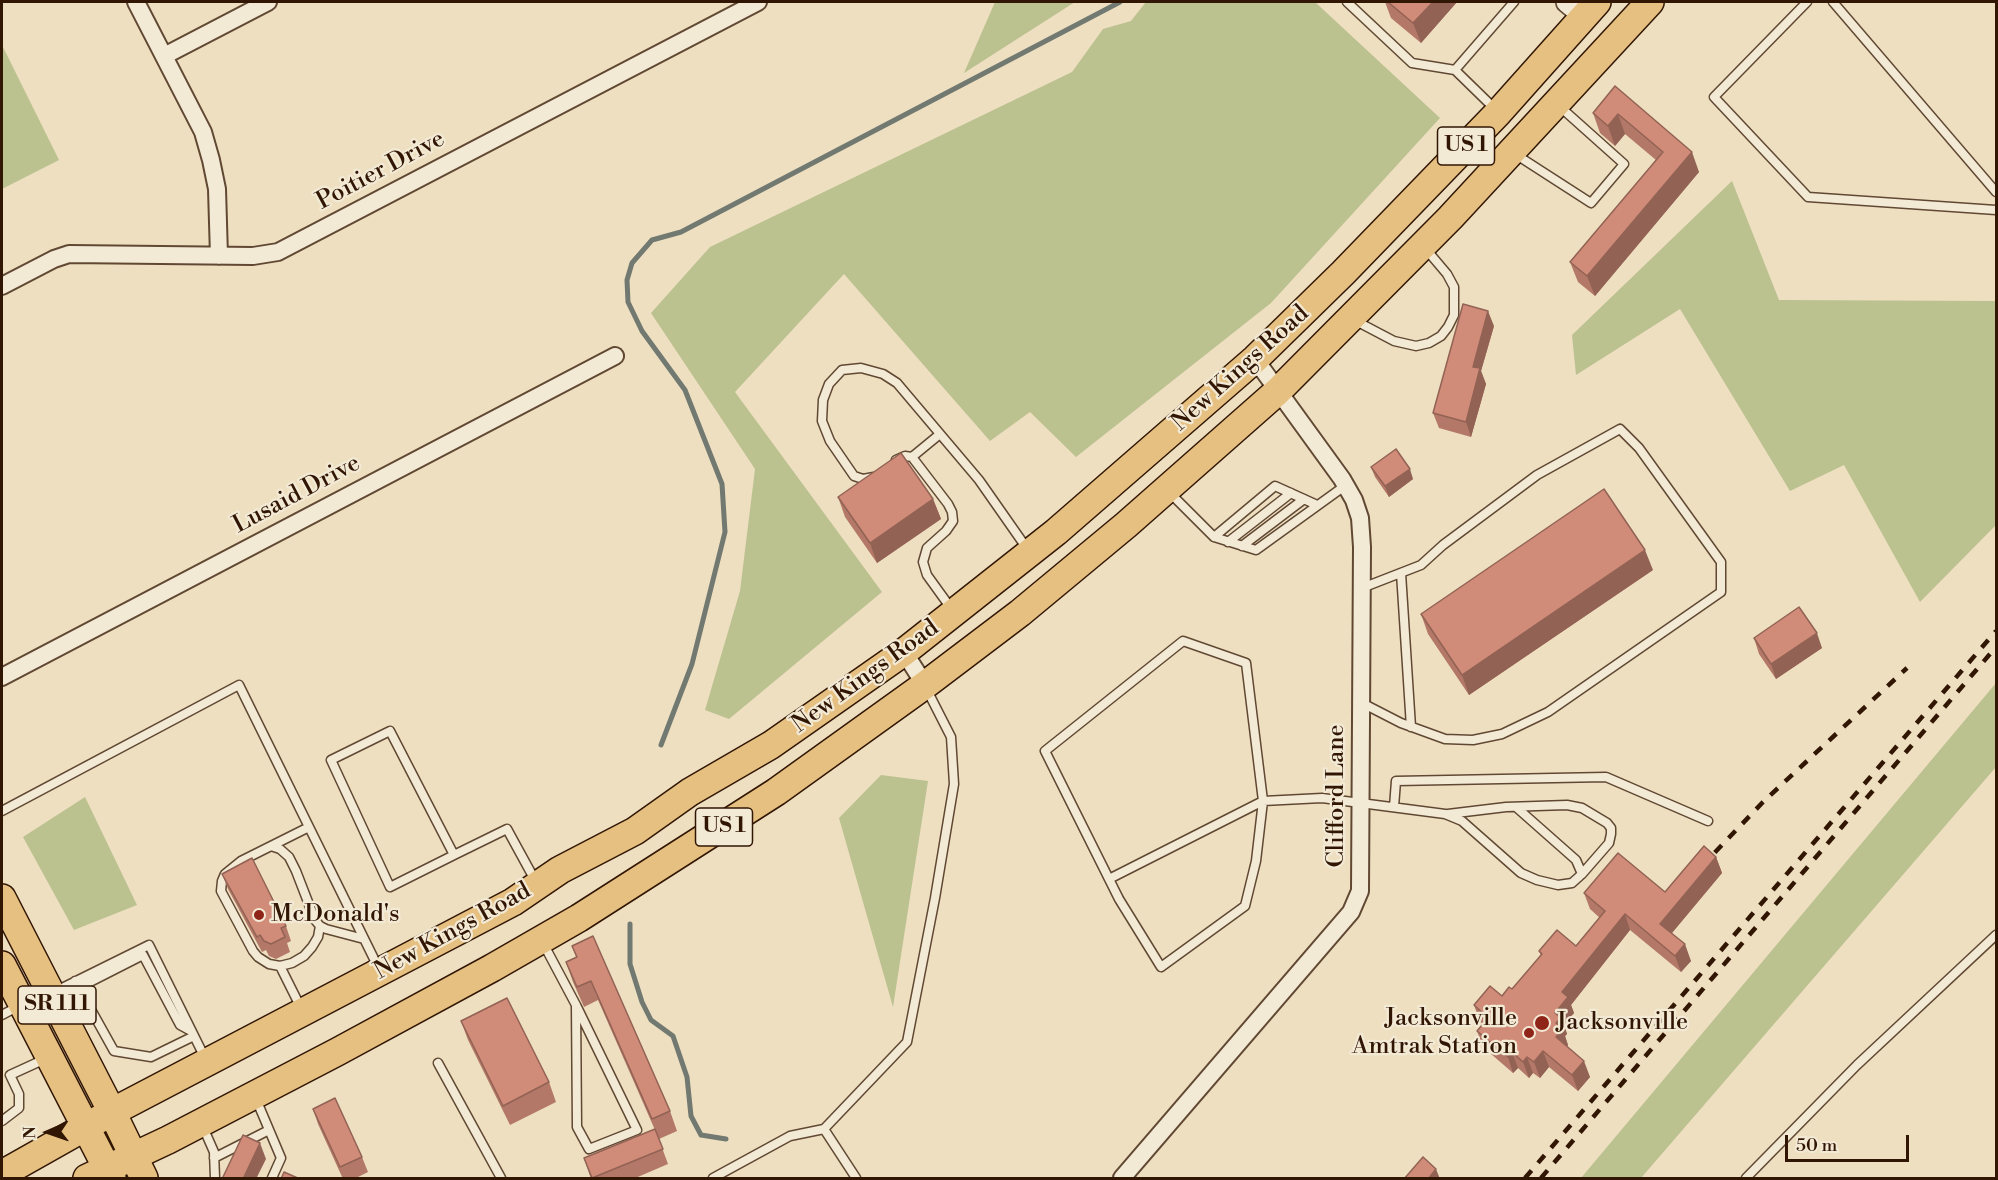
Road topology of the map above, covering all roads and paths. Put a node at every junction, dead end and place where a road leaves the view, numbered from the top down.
1 (136, 2) edge
2 (268, 2) edge
3 (758, 2) edge
4 (1347, 2) edge
5 (1641, 2) edge
6 (1650, 2) edge
7 (1807, 2) edge
8 (1833, 2) edge
9 (1509, 3) edge
10 (1583, 6) edge
11 (164, 56) junction
12 (1455, 70) junction
13 (1562, 96) junction
14 (1498, 113) junction
15 (1512, 152) junction
16 (1996, 192) edge
17 (1996, 210) edge
18 (1422, 246) junction
19 (219, 256) junction
20 (2, 286) edge
21 (1351, 318) junction
22 (615, 356) dead end
23 (1255, 359) junction
24 (1278, 391) junction
25 (940, 434) junction
26 (912, 457) junction
27 (891, 464) edge
28 (883, 470) edge
29 (1346, 485) junction
30 (1167, 489) junction
31 (1291, 494) junction
32 (1304, 499) junction
33 (1317, 505) junction
34 (1214, 537) junction
35 (1228, 542) junction
36 (1242, 546) junction
37 (1030, 552) junction
38 (1401, 573) junction
39 (1362, 588) junction
40 (954, 612) junction
41 (904, 652) junction
42 (2, 677) edge
43 (925, 685) junction
44 (1362, 703) junction
45 (1411, 727) junction
46 (1263, 801) junction
47 (1362, 802) junction
48 (1394, 807) junction
49 (1516, 807) junction
50 (2, 812) edge
51 (1445, 814) junction
52 (1708, 821) dead end
53 (309, 827) junction
54 (271, 846) junction
55 (454, 855) junction
56 (1582, 874) junction
57 (1109, 879) junction
58 (538, 885) junction
59 (2, 898) edge
60 (320, 926) junction
61 (1996, 935) edge
62 (364, 939) junction
63 (542, 940) junction
64 (2, 965) edge
65 (280, 966) junction
66 (380, 972) junction
67 (77, 981) junction
68 (51, 993) junction
69 (576, 1005) junction
70 (12, 1010) edge
71 (303, 1012) junction
72 (193, 1034) junction
73 (49, 1057) junction
74 (207, 1063) junction
75 (438, 1064) dead end
76 (255, 1095) junction
77 (112, 1112) junction
78 (2, 1121) edge
79 (201, 1123) junction
80 (86, 1127) junction
81 (824, 1129) junction
82 (269, 1130) junction
83 (214, 1158) junction
84 (139, 1168) edge
85 (2, 1173) edge
86 (102, 1175) edge
87 (719, 1177) edge
88 (215, 1179) edge
89 (272, 1179) edge
90 (501, 1179) edge
91 (856, 1179) edge
92 (1122, 1179) edge
93 (1746, 1179) edge

1 - 11 street
2 - 11 street
3 - 19 street, Poitier Drive
4 - 12 lane
5 - 10 main road
6 - 13 main road, New Kings Road / US 1
7 - 17 lane
8 - 16 lane
9 - 12 lane
10 - 13 main road
10 - 14 main road, New Kings Road / US 1
11 - 19 street
12 - 14 lane
13 - 15 main road, New Kings Road / US 1
13 - 15 lane
14 - 23 main road, New Kings Road / US 1
15 - 18 main road, New Kings Road / US 1
18 - 21 main road, New Kings Road / US 1
18 - 21 lane
19 - 20 street, Poitier Drive
21 - 24 main road, New Kings Road / US 1
22 - 42 street, Lusaid Drive
23 - 24 street, Clifford Lane
23 - 37 main road, New Kings Road / US 1
24 - 29 street, Clifford Lane
24 - 30 main road, New Kings Road / US 1
25 - 26 lane
25 - 28 lane
25 - 37 lane
26 - 27 lane
26 - 40 lane
29 - 33 lane
29 - 39 street, Clifford Lane
30 - 34 lane
30 - 43 main road, New Kings Road / US 1
31 - 32 lane
31 - 34 lane
31 - 35 lane
32 - 33 lane
32 - 36 lane
33 - 36 lane
34 - 35 lane
35 - 36 lane
37 - 40 main road, New Kings Road / US 1
38 - 39 lane
38 - 45 lane
38 - 45 lane
39 - 44 street, Clifford Lane
40 - 41 main road, New Kings Road / US 1
41 - 43 street
41 - 58 main road, New Kings Road / US 1
43 - 63 main road, New Kings Road / US 1
43 - 81 lane
44 - 45 lane
44 - 47 street, Clifford Lane
46 - 47 lane
46 - 57 lane
46 - 57 lane
46 - 57 lane
47 - 48 lane
47 - 92 street, Clifford Lane
48 - 51 lane
48 - 52 lane
49 - 51 lane
49 - 56 lane
49 - 56 lane
50 - 53 lane
51 - 56 lane
53 - 54 lane
53 - 62 lane
54 - 60 lane
54 - 65 lane
55 - 55 lane
55 - 58 lane
58 - 66 main road, New Kings Road / US 1
59 - 68 main road, SR 111
60 - 62 lane
60 - 65 lane
61 - 93 lane
62 - 66 lane
63 - 69 lane
63 - 76 main road, New Kings Road / US 1
64 - 70 main road, SR 111
65 - 71 lane
66 - 71 main road, New Kings Road / US 1
67 - 68 lane
67 - 72 lane
67 - 72 lane
68 - 77 main road, SR 111
69 - 69 lane
70 - 73 main road, SR 111
71 - 74 main road, New Kings Road / US 1
72 - 74 lane
73 - 78 lane
73 - 80 main road, SR 111
74 - 77 main road, New Kings Road / US 1
75 - 90 lane
76 - 79 main road, New Kings Road / US 1
76 - 82 lane
77 - 80 main road, New Kings Road / US 1
77 - 84 main road, SR 111
79 - 83 lane
79 - 84 main road, New Kings Road / US 1
80 - 85 main road, New Kings Road / US 1
80 - 86 main road, SR 111
81 - 87 lane
81 - 91 lane
82 - 83 lane
82 - 89 lane
83 - 88 lane
84 - 86 main road, New Kings Road / US 1

